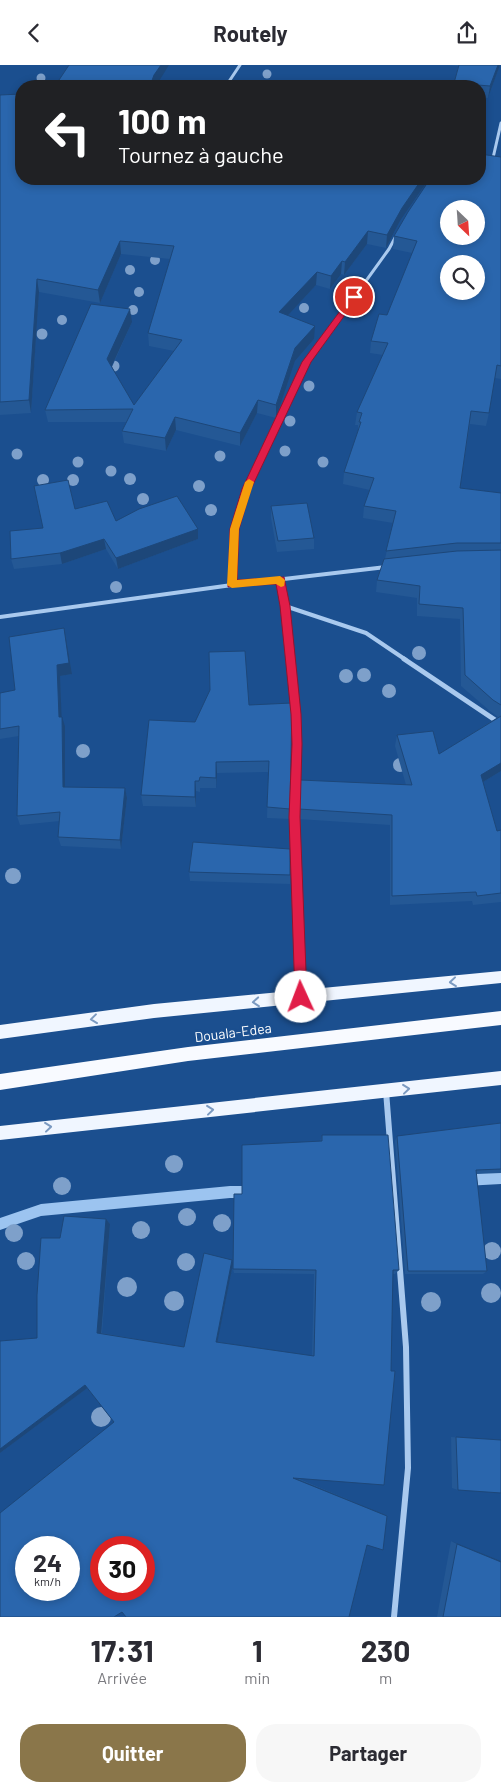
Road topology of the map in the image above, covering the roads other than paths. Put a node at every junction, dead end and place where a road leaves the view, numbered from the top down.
1 (240, 65) edge
2 (230, 80) edge
3 (501, 123) edge
4 (486, 158) edge
5 (493, 158) junction
6 (501, 159) edge
7 (399, 232) edge
8 (390, 567) edge
9 (280, 580) junction
10 (232, 585) junction
11 (285, 606) junction
12 (0, 617) edge
13 (501, 724) edge
14 (501, 977) edge
15 (301, 997) junction
16 (501, 1018) edge
17 (0, 1031) edge
18 (501, 1078) edge
19 (0, 1082) edge
20 (386, 1091) junction
21 (0, 1133) edge
22 (394, 1617) edge

1 - 2 street
3 - 5 street
4 - 5 street
5 - 6 street
7 - 10 street
8 - 9 street
9 - 10 street
9 - 11 street
10 - 12 street
11 - 13 street
11 - 15 street
14 -> 15 main road
15 -> 17 main road
16 - 19 highway, Douala-Edea
20 -> 18 main road
21 -> 20 main road
20 - 22 street

